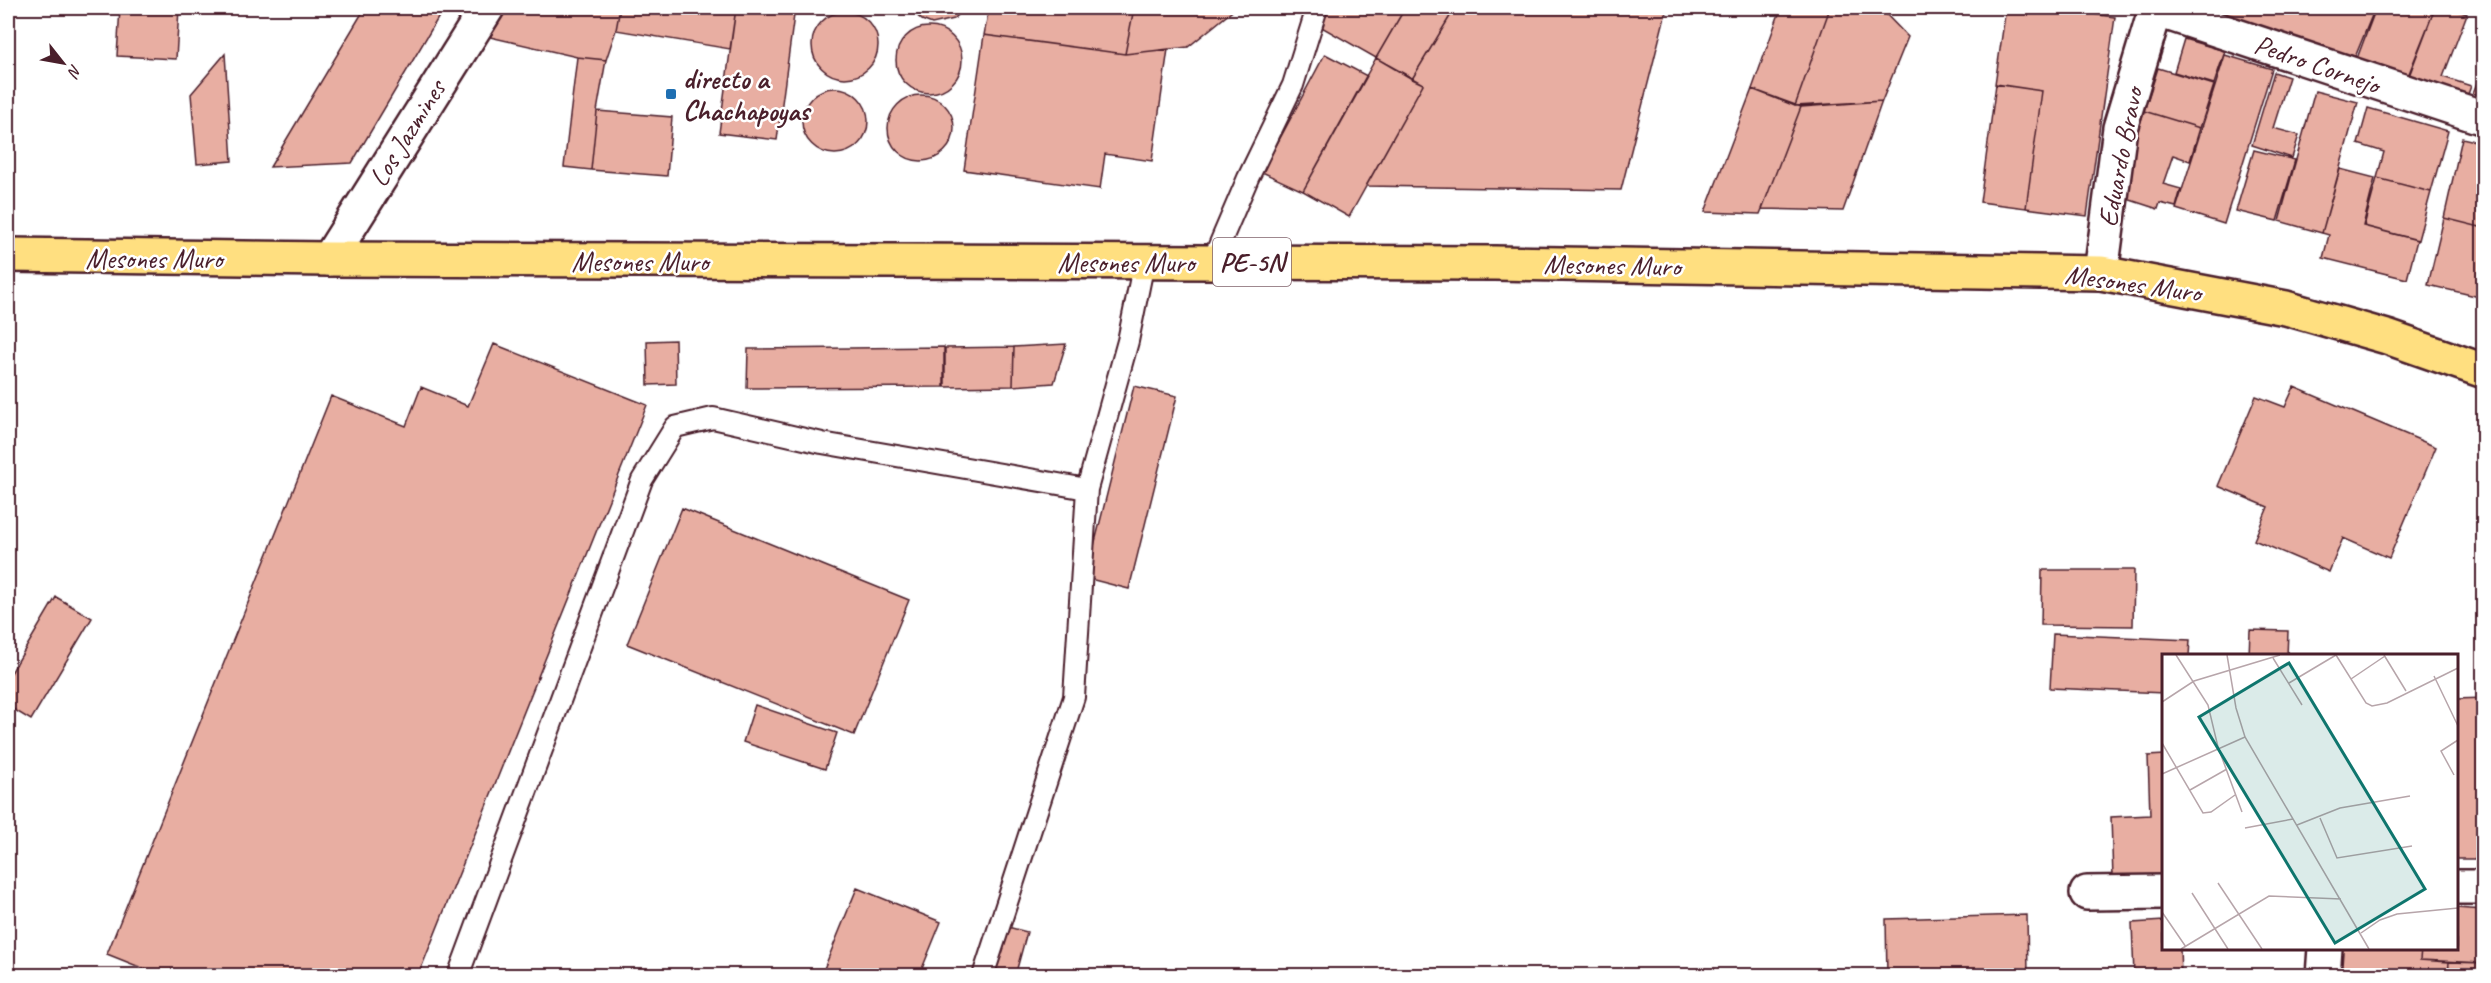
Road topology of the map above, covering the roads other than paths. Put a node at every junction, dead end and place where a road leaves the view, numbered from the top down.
1 (487, 8) edge
2 (1317, 8) edge
3 (2154, 8) edge
4 (2484, 118) edge
5 (8, 255) edge
6 (329, 259) junction
7 (1144, 262) junction
8 (1212, 262) junction
9 (2101, 273) junction
10 (2484, 371) edge
11 (1087, 489) junction
12 (2458, 887) edge
13 (2484, 887) edge
14 (2162, 892) edge
15 (2087, 893) dead end
16 (2325, 950) edge
17 (458, 975) edge
18 (983, 975) edge
19 (2324, 975) edge

1 - 6 street, Los Jazmines
2 - 8 lane
3 - 4 street, Pedro Cornejo
3 - 9 street, Eduardo Bravo
5 - 6 highway, Mesones Muro / PE-5N
6 - 7 highway, Mesones Muro / PE-5N
7 - 8 highway, Mesones Muro / PE-5N
7 - 11 lane
8 - 9 highway, Mesones Muro / PE-5N
9 - 10 highway, Mesones Muro / PE-5N
11 - 17 lane
11 - 18 lane
12 - 13 street
14 - 15 street
16 - 19 street

